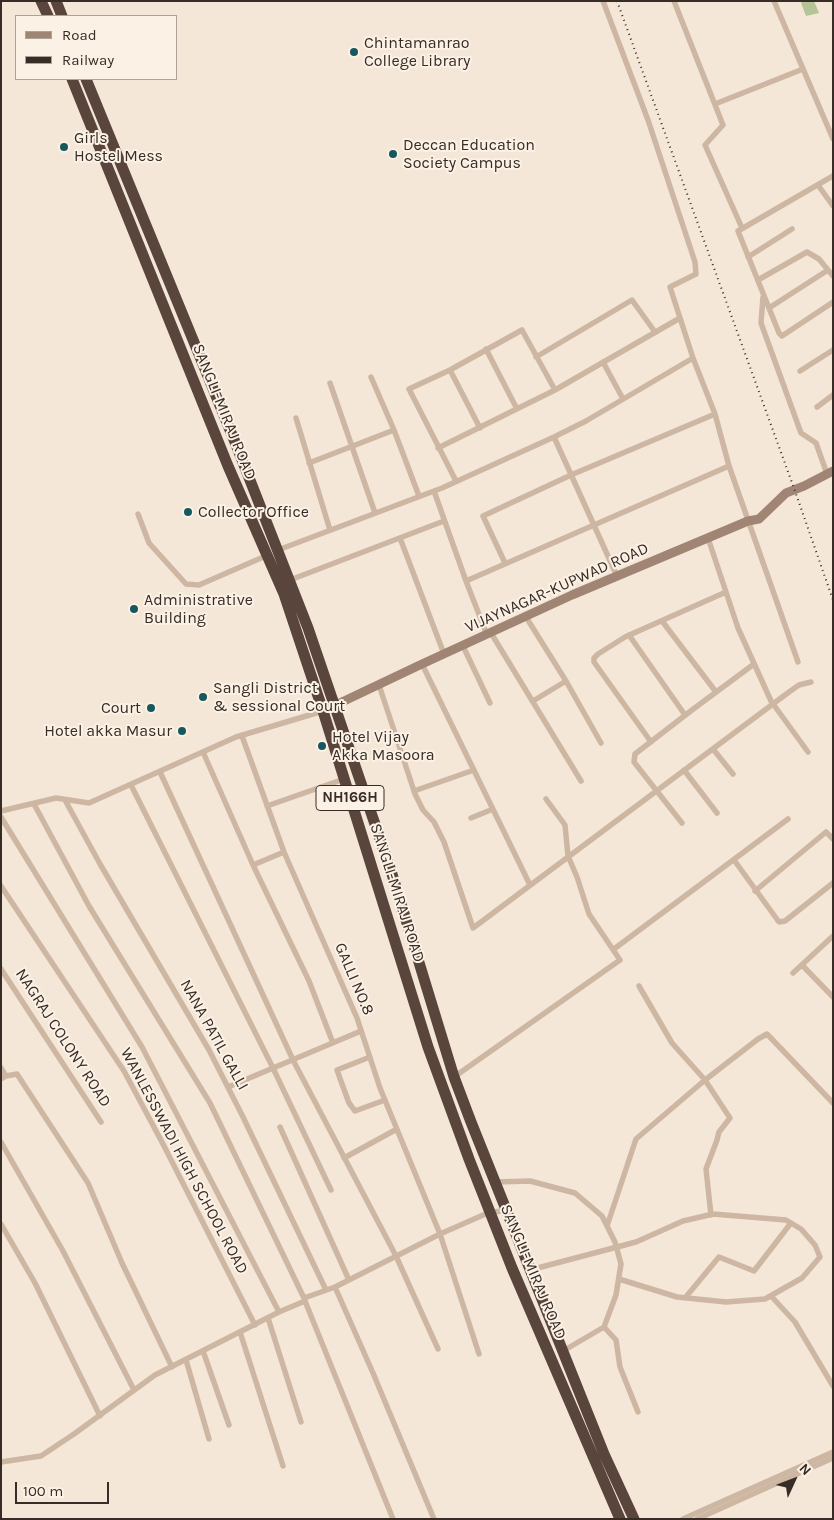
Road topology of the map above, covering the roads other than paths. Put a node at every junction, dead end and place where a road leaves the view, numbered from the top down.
1 (42, 1) edge
2 (56, 1) edge
3 (603, 1) edge
4 (674, 1) edge
5 (774, 1) edge
6 (48, 15) edge
7 (62, 15) edge
8 (802, 68) junction
9 (72, 80) edge
10 (86, 80) edge
11 (715, 104) junction
12 (833, 139) edge
13 (833, 176) edge
14 (818, 185) junction
15 (833, 206) edge
16 (742, 228) junction
17 (792, 229) dead end
18 (748, 257) junction
19 (828, 270) junction
20 (833, 276) edge
21 (758, 280) junction
22 (764, 295) junction
23 (833, 302) edge
24 (768, 308) junction
25 (680, 318) junction
26 (655, 332) junction
27 (486, 349) junction
28 (833, 350) edge
29 (536, 357) junction
30 (693, 358) junction
31 (603, 362) junction
32 (450, 370) junction
33 (800, 371) dead end
34 (371, 377) dead end
35 (330, 383) dead end
36 (555, 390) junction
37 (833, 395) edge
38 (622, 400) junction
39 (816, 407) dead end
40 (517, 409) junction
41 (715, 414) junction
42 (296, 418) dead end
43 (480, 428) junction
44 (394, 430) junction
45 (554, 437) junction
46 (352, 446) junction
47 (438, 448) junction
48 (310, 463) junction
49 (728, 466) junction
50 (830, 472) edge
51 (571, 475) junction
52 (456, 481) junction
53 (434, 491) junction
54 (419, 496) junction
55 (375, 513) junction
56 (138, 514) dead end
57 (444, 520) junction
58 (748, 521) junction
59 (594, 524) junction
60 (330, 530) junction
61 (400, 538) junction
62 (708, 538) junction
63 (273, 553) junction
64 (505, 563) junction
65 (617, 576) junction
66 (290, 580) junction
67 (466, 582) junction
68 (726, 592) junction
69 (526, 616) junction
70 (662, 621) junction
71 (489, 634) junction
72 (629, 635) junction
73 (463, 646) junction
74 (444, 654) junction
75 (798, 662) dead end
76 (422, 664) junction
77 (754, 664) junction
78 (566, 681) junction
79 (810, 682) dead end
80 (379, 685) junction
81 (716, 692) junction
82 (533, 701) junction
83 (490, 703) dead end
84 (773, 704) junction
85 (335, 706) junction
86 (323, 711) junction
87 (685, 715) junction
88 (242, 736) junction
89 (651, 742) junction
90 (601, 743) dead end
91 (713, 749) junction
92 (203, 752) junction
93 (808, 752) dead end
94 (474, 770) junction
95 (684, 770) junction
96 (160, 772) junction
97 (732, 774) dead end
98 (344, 779) junction
99 (581, 781) dead end
100 (130, 785) junction
101 (414, 791) junction
102 (656, 791) junction
103 (546, 799) dead end
104 (65, 800) junction
105 (34, 804) junction
106 (268, 806) junction
107 (493, 809) junction
108 (1, 812) edge
109 (717, 813) dead end
110 (1, 817) edge
111 (471, 818) dead end
112 (788, 819) dead end
113 (682, 823) dead end
114 (833, 839) edge
115 (284, 852) junction
116 (568, 856) junction
117 (734, 860) junction
118 (253, 865) junction
119 (833, 883) edge
120 (530, 885) junction
121 (1, 886) edge
122 (756, 891) junction
123 (833, 936) edge
124 (614, 949) junction
125 (802, 965) junction
126 (1, 969) edge
127 (793, 973) dead end
128 (639, 986) dead end
129 (833, 996) edge
130 (361, 1031) junction
131 (333, 1043) junction
132 (370, 1057) junction
133 (293, 1060) junction
134 (1, 1068) edge
135 (273, 1068) junction
136 (4, 1077) edge
137 (454, 1077) junction
138 (705, 1080) junction
139 (228, 1087) junction
140 (385, 1100) junction
141 (833, 1103) edge
142 (101, 1122) dead end
143 (280, 1127) dead end
144 (397, 1129) junction
145 (1, 1142) edge
146 (344, 1158) junction
147 (495, 1182) junction
148 (331, 1190) dead end
149 (506, 1211) junction
150 (490, 1212) junction
151 (711, 1215) junction
152 (791, 1223) junction
153 (1, 1224) edge
154 (607, 1226) junction
155 (440, 1234) junction
156 (617, 1247) junction
157 (396, 1256) junction
158 (530, 1270) junction
159 (619, 1279) junction
160 (349, 1280) junction
161 (335, 1287) junction
162 (326, 1290) junction
163 (771, 1296) junction
164 (686, 1298) junction
165 (304, 1300) junction
166 (279, 1312) junction
167 (268, 1318) junction
168 (255, 1325) junction
169 (604, 1327) junction
170 (240, 1332) junction
171 (438, 1349) dead end
172 (203, 1351) junction
173 (563, 1351) junction
174 (479, 1354) dead end
175 (186, 1360) junction
176 (172, 1367) junction
177 (833, 1386) edge
178 (134, 1390) junction
179 (638, 1412) dead end
180 (100, 1416) junction
181 (301, 1422) dead end
182 (229, 1425) dead end
183 (209, 1439) dead end
184 (833, 1452) edge
185 (833, 1458) edge
186 (1, 1462) edge
187 (283, 1466) dead end
188 (393, 1519) edge
189 (434, 1519) edge
190 (620, 1519) edge
191 (634, 1519) edge
192 (683, 1519) edge
193 (697, 1519) edge

1 - 6 highway
2 - 7 highway
3 - 25 street
4 - 11 street
5 - 8 street
8 - 11 street
8 - 12 street
9 - 63 highway, SANGLI-MIRAJ ROAD / NH166H
10 - 63 highway, SANGLI-MIRAJ ROAD
11 - 16 street
13 - 14 street
14 - 15 street
14 - 16 street
16 - 18 street
17 - 18 street
18 - 21 street
19 - 20 street
19 - 21 street
19 - 24 street
21 - 22 street
22 - 24 street
22 - 50 street
23 - 24 street
25 - 26 street
25 - 30 street
26 - 29 street
26 - 31 street
27 - 29 street
27 - 32 street
27 - 40 street
28 - 33 street
29 - 36 street
30 - 38 street
30 - 41 street
31 - 36 street
31 - 38 street
32 - 43 street
32 - 47 street
34 - 44 street
35 - 46 street
36 - 40 street
37 - 39 street
38 - 45 street
40 - 43 street
41 - 49 street
41 - 51 street
42 - 48 street
43 - 47 street
44 - 46 street
44 - 54 street
45 - 51 street
45 - 52 street
46 - 48 street
46 - 55 street
47 - 52 street
48 - 60 street
49 - 58 street
49 - 59 street
50 - 58 street, VIJAYNAGAR-KUPWAD ROAD
51 - 59 street
51 - 64 street
52 - 53 street
53 - 54 street
53 - 57 street
54 - 55 street
55 - 60 street
56 - 63 street
57 - 61 street
57 - 67 street
58 - 62 street, VIJAYNAGAR-KUPWAD ROAD
58 - 75 street
59 - 64 street
59 - 65 street
60 - 63 street
61 - 66 street
61 - 74 street
62 - 65 street, VIJAYNAGAR-KUPWAD ROAD
62 - 68 street
63 - 66 highway, SANGLI-MIRAJ ROAD
63 - 86 highway, SANGLI-MIRAJ ROAD / NH166H
64 - 67 street
65 - 69 street, VIJAYNAGAR-KUPWAD ROAD
66 - 85 highway, SANGLI-MIRAJ ROAD
67 - 71 street
68 - 70 street
68 - 77 street
69 - 71 street, VIJAYNAGAR-KUPWAD ROAD
69 - 78 street
70 - 72 street
70 - 81 street
71 - 73 street, VIJAYNAGAR-KUPWAD ROAD
71 - 82 street
72 - 87 street
72 - 89 street
73 - 74 street, VIJAYNAGAR-KUPWAD ROAD
73 - 83 street
74 - 76 street, VIJAYNAGAR-KUPWAD ROAD
76 - 80 street, VIJAYNAGAR-KUPWAD ROAD
76 - 94 street
77 - 81 street
77 - 84 street
78 - 82 street
78 - 90 street
79 - 84 street
80 - 85 street, VIJAYNAGAR-KUPWAD ROAD
80 - 101 street
81 - 87 street
82 - 99 street
84 - 91 street
84 - 93 street
85 - 86 street, VIJAYNAGAR-KUPWAD ROAD
85 - 137 highway, SANGLI-MIRAJ ROAD
86 - 88 street
86 - 98 highway, SANGLI-MIRAJ ROAD / NH166H
87 - 89 street
88 - 92 street
88 - 106 street, GALLI NO.8
89 - 102 street
91 - 95 street
91 - 97 street
92 - 96 street
92 - 118 street
94 - 101 street
94 - 107 street
95 - 102 street
95 - 109 street
96 - 100 street
96 - 133 street
98 - 106 street
98 - 150 highway, SANGLI-MIRAJ ROAD / NH166H
100 - 104 street
100 - 135 street
101 - 120 street
102 - 113 street
102 - 116 street
103 - 116 street
104 - 105 street
104 - 139 street, NANA PATIL GALLI
105 - 108 street
105 - 165 street
106 - 115 street, GALLI NO.8
107 - 111 street
107 - 120 street
110 - 166 street
112 - 117 street
114 - 122 street
115 - 118 street
115 - 130 street, GALLI NO.8
116 - 120 street
116 - 124 street
117 - 122 street
117 - 124 street
118 - 131 street
119 - 122 street
121 - 168 street, WANLESSWADI HIGH SCHOOL ROAD
123 - 125 street
124 - 137 street
125 - 127 street
125 - 129 street
126 - 142 street, NAGRAJ COLONY ROAD
128 - 138 street
130 - 131 street
130 - 132 street, GALLI NO.8
131 - 133 street
132 - 140 street, GALLI NO.8
132 - 140 street
133 - 135 street
133 - 146 street
134 - 136 street
135 - 139 street
135 - 148 street
136 - 176 street
137 - 147 highway, SANGLI-MIRAJ ROAD
138 - 141 street
138 - 151 street
138 - 154 street
139 - 162 street, NANA PATIL GALLI
140 - 144 street, GALLI NO.8
143 - 160 street
144 - 146 street
144 - 155 street, GALLI NO.8
145 - 178 street
146 - 157 street
147 - 149 highway, SANGLI-MIRAJ ROAD
147 - 154 street
149 - 150 street
149 - 158 highway, SANGLI-MIRAJ ROAD
150 - 155 street
150 - 190 highway, SANGLI-MIRAJ ROAD / NH166H
151 - 152 street
151 - 156 street
152 - 163 street
152 - 164 street
153 - 180 street
154 - 156 street
155 - 157 street
155 - 174 street, GALLI NO.8
156 - 158 street
156 - 159 street
157 - 160 street
157 - 171 street
158 - 173 highway, SANGLI-MIRAJ ROAD
159 - 164 street
159 - 169 street
160 - 161 street
161 - 162 street
161 - 189 street
162 - 165 street
163 - 164 street
163 - 177 street
165 - 166 street
165 - 188 street
166 - 167 street
167 - 168 street
167 - 181 street
168 - 170 street
169 - 173 street
169 - 179 street
170 - 172 street
170 - 187 street
172 - 175 street
172 - 182 street
173 - 191 highway, SANGLI-MIRAJ ROAD
175 - 176 street
175 - 183 street
176 - 178 street
178 - 180 street
180 - 186 street
184 - 192 street
185 - 193 street

